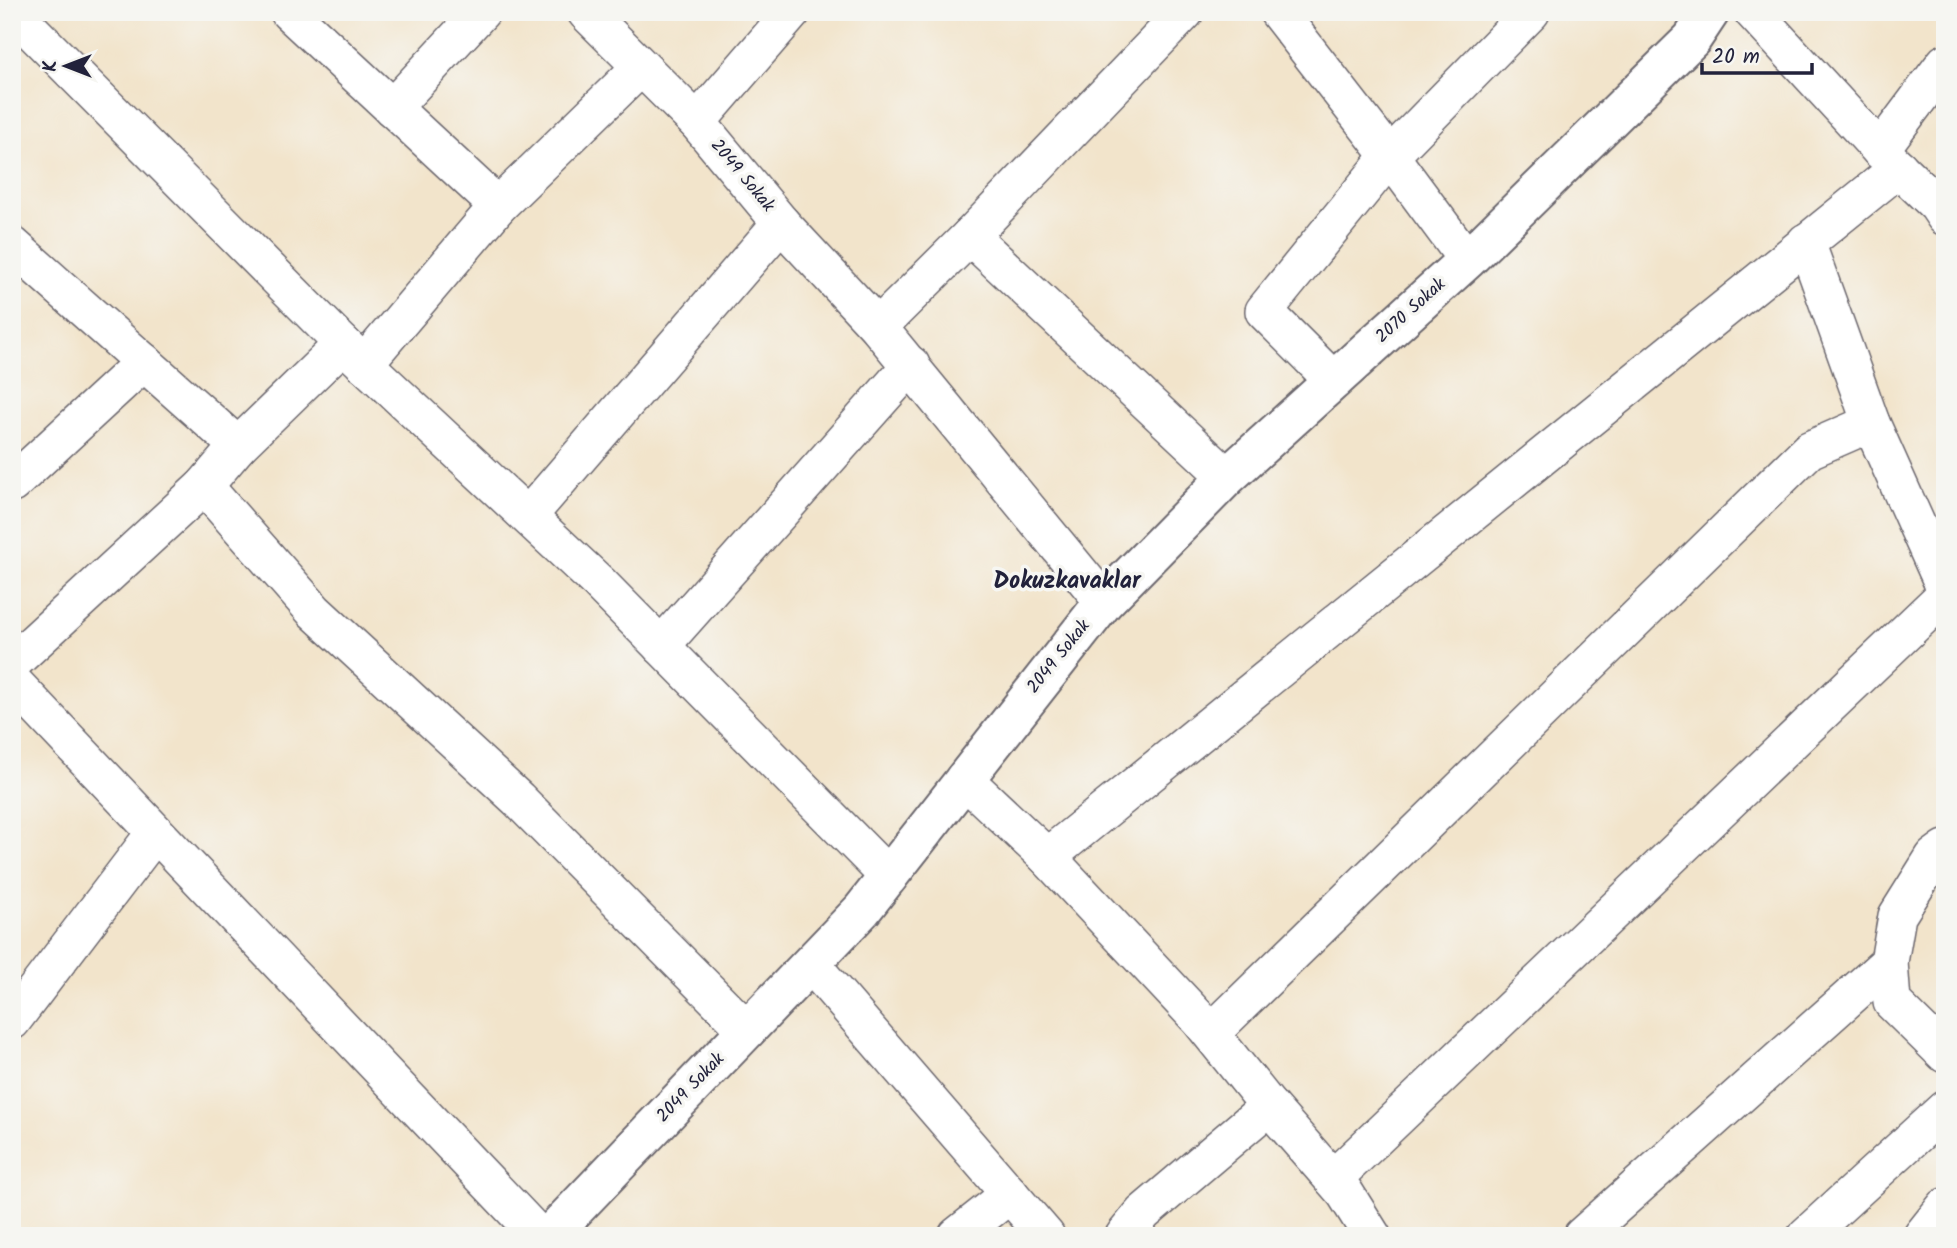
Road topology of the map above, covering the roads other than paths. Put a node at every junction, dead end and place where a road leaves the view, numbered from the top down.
1 (13, 12) edge
2 (289, 12) edge
3 (481, 12) edge
4 (586, 12) edge
5 (792, 12) edge
6 (1185, 12) edge
7 (1278, 12) edge
8 (1531, 12) edge
9 (1710, 12) edge
10 (1767, 18) edge
11 (1945, 63) edge
12 (641, 67) junction
13 (392, 108) junction
14 (697, 122) junction
15 (1390, 156) junction
16 (1889, 159) junction
17 (498, 206) junction
18 (1945, 217) edge
19 (782, 223) junction
20 (970, 236) junction
21 (1806, 242) junction
22 (12, 246) edge
23 (1466, 260) junction
24 (878, 327) junction
25 (354, 354) junction
26 (144, 362) junction
27 (911, 365) junction
28 (1334, 381) junction
29 (1871, 423) junction
30 (238, 446) junction
31 (1227, 477) junction
32 (12, 484) edge
33 (204, 486) junction
34 (528, 516) junction
35 (1945, 588) edge
36 (1945, 595) edge
37 (1104, 602) junction
38 (661, 646) junction
39 (12, 663) edge
40 (12, 681) edge
41 (964, 779) junction
42 (156, 833) junction
43 (1945, 849) edge
44 (1047, 857) junction
45 (889, 877) junction
46 (1889, 962) junction
47 (811, 964) junction
48 (12, 1021) edge
49 (747, 1030) junction
50 (1211, 1033) junction
51 (1945, 1054) edge
52 (1269, 1106) junction
53 (1945, 1109) edge
54 (1333, 1179) junction
55 (1010, 1194) junction
56 (1945, 1206) edge
57 (555, 1233) edge
58 (957, 1236) edge
59 (1046, 1236) edge
60 (1124, 1236) edge
61 (1372, 1236) edge
62 (1582, 1236) edge
63 (1806, 1236) edge
64 (1922, 1236) edge

1 - 25 street
2 - 13 street
3 - 13 street
4 - 12 street, 2049 Sokak
5 - 14 street
6 - 20 street
7 - 15 street
8 - 15 street
9 - 23 street, 2070 Sokak
10 - 16 street
11 - 16 street
12 - 14 street, 2049 Sokak
12 - 17 street
13 - 17 street
14 - 19 street, 2049 Sokak
15 - 23 street
15 - 28 street
16 - 18 street
16 - 21 street
17 - 25 street
19 - 24 street, 2049 Sokak
19 - 34 street
20 - 24 street
20 - 31 street
21 - 29 street
21 - 44 street
22 - 26 street
23 - 28 street, 2070 Sokak
24 - 27 street, 2049 Sokak
25 - 30 street
25 - 34 street
26 - 30 street
26 - 32 street
27 - 37 street, 2049 Sokak
27 - 38 street
28 - 31 street, 2070 Sokak
29 - 35 street
29 - 50 street
30 - 33 street
31 - 37 street, 2070 Sokak
33 - 39 street
33 - 49 street
34 - 38 street
36 - 54 street
37 - 41 street, 2049 Sokak
38 - 45 street
40 - 42 street
41 - 44 street
41 - 45 street, 2049 Sokak
42 - 48 street
42 - 57 street
43 - 46 street
44 - 50 street
45 - 47 street, 2049 Sokak
46 - 51 street
46 - 62 street
47 - 49 street, 2049 Sokak
47 - 55 street
49 - 57 street, 2049 Sokak
50 - 52 street
52 - 54 street
52 - 60 street
53 - 63 street
54 - 61 street
55 - 58 street
55 - 59 street
56 - 64 street

